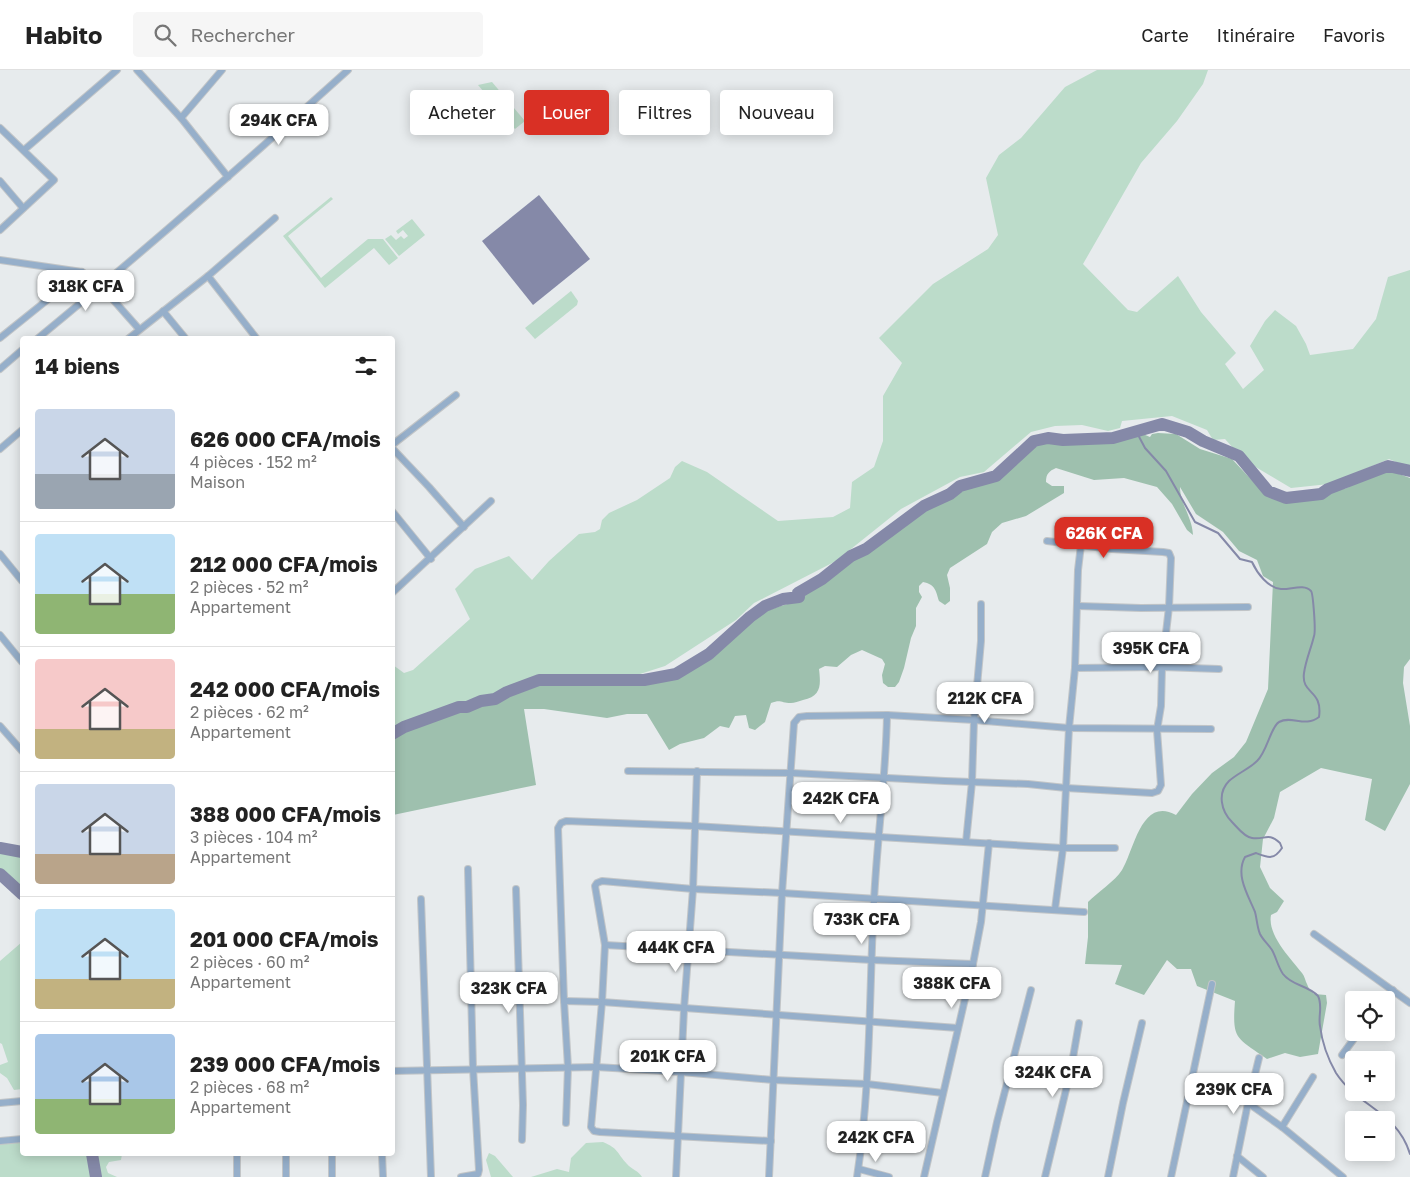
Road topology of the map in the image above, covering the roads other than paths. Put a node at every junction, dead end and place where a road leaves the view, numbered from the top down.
1 (117, 70) edge
2 (137, 70) edge
3 (222, 70) edge
4 (348, 70) edge
5 (181, 118) junction
6 (0, 128) edge
7 (24, 150) junction
8 (228, 177) junction
9 (0, 181) edge
10 (23, 208) junction
11 (275, 218) dead end
12 (0, 230) edge
13 (0, 260) edge
14 (82, 272) junction
15 (208, 276) junction
16 (101, 286) junction
17 (163, 311) junction
18 (139, 330) junction
19 (41, 336) edge
20 (132, 336) edge
21 (184, 336) edge
22 (255, 336) edge
23 (0, 338) edge
24 (20, 352) edge
25 (0, 369) edge
26 (456, 395) dead end
27 (20, 434) edge
28 (395, 444) edge
29 (0, 449) edge
30 (395, 449) edge
31 (491, 501) dead end
32 (395, 515) edge
33 (464, 528) junction
34 (1047, 541) dead end
35 (1081, 545) junction
36 (0, 554) edge
37 (431, 559) junction
38 (20, 579) edge
39 (395, 589) edge
40 (981, 604) dead end
41 (1078, 606) junction
42 (1248, 607) dead end
43 (1169, 608) junction
44 (0, 635) edge
45 (20, 660) edge
46 (1162, 667) junction
47 (1076, 668) junction
48 (1219, 669) dead end
49 (887, 715) junction
50 (974, 720) junction
51 (0, 726) edge
52 (1069, 728) junction
53 (1211, 729) dead end
54 (1157, 730) junction
55 (20, 746) edge
56 (628, 771) dead end
57 (697, 771) junction
58 (792, 773) junction
59 (884, 777) junction
60 (972, 782) junction
61 (1066, 788) junction
62 (694, 826) junction
63 (788, 832) junction
64 (879, 837) junction
65 (966, 842) junction
66 (989, 843) junction
67 (1063, 848) junction
68 (1115, 848) dead end
69 (468, 869) dead end
70 (516, 889) dead end
71 (693, 889) junction
72 (782, 893) junction
73 (421, 899) dead end
74 (874, 899) junction
75 (983, 905) junction
76 (1055, 909) junction
77 (1084, 912) dead end
78 (1314, 934) dead end
79 (605, 945) junction
80 (689, 951) junction
81 (780, 954) junction
82 (872, 960) junction
83 (973, 964) junction
84 (1212, 984) dead end
85 (1031, 990) dead end
86 (1393, 990) joint
87 (564, 1001) junction
88 (602, 1002) junction
89 (1410, 1003) edge
90 (684, 1009) junction
91 (776, 1016) junction
92 (870, 1021) junction
93 (1078, 1023) dead end
94 (1142, 1023) dead end
95 (958, 1028) junction
96 (1352, 1041) edge
97 (1342, 1055) dead end
98 (1259, 1058) dead end
99 (522, 1067) junction
100 (568, 1067) junction
101 (596, 1067) junction
102 (474, 1068) junction
103 (427, 1070) junction
104 (395, 1071) edge
105 (681, 1072) junction
106 (1313, 1077) dead end
107 (773, 1080) junction
108 (867, 1084) junction
109 (943, 1093) junction
110 (20, 1101) edge
111 (0, 1103) edge
112 (1248, 1103) junction
113 (566, 1123) dead end
114 (1282, 1127) junction
115 (678, 1136) junction
116 (20, 1139) edge
117 (522, 1140) dead end
118 (771, 1140) junction
119 (0, 1141) edge
120 (237, 1156) edge
121 (286, 1156) edge
122 (332, 1156) edge
123 (382, 1156) edge
124 (1237, 1156) junction
125 (859, 1169) junction
126 (237, 1177) edge
127 (286, 1177) edge
128 (332, 1177) edge
129 (383, 1177) edge
130 (430, 1177) edge
131 (461, 1177) edge
132 (676, 1177) edge
133 (769, 1177) edge
134 (858, 1177) edge
135 (889, 1177) edge
136 (924, 1177) edge
137 (985, 1177) edge
138 (1045, 1177) edge
139 (1108, 1177) edge
140 (1171, 1177) edge
141 (1233, 1177) edge
142 (1263, 1177) edge
143 (1343, 1177) edge

1 - 7 street
2 - 5 street
3 - 5 street
4 - 8 street
5 - 8 street
6 - 7 street
7 - 10 street
8 - 16 street
9 - 10 street
10 - 12 street
11 - 15 street
13 - 14 street
14 - 16 street
14 - 23 street
15 - 17 street
15 - 22 street
16 - 18 street
16 - 19 street
17 - 18 street
17 - 21 street
18 - 20 street
24 - 25 street
26 - 28 street
27 - 29 street
30 - 33 street
31 - 33 street
32 - 37 street
33 - 37 street
34 - 35 street
35 - 41 street
35 - 43 street
36 - 38 street
37 - 39 street
40 - 50 street
41 - 43 street
41 - 47 street
42 - 43 street
43 - 46 street
44 - 45 street
46 - 47 street
46 - 48 street
46 - 54 street
47 - 52 street
49 - 50 street
49 - 58 street
49 - 59 street
50 - 52 street
50 - 60 street
51 - 55 street
52 - 54 street
52 - 61 street
53 - 54 street
54 - 61 street
56 - 57 street
57 - 58 street
57 - 62 street
58 - 59 street
58 - 63 street
59 - 60 street
59 - 64 street
60 - 61 street
60 - 65 street
61 - 67 street
62 - 63 street
62 - 71 street
62 - 87 street
63 - 64 street
63 - 72 street
64 - 65 street
64 - 74 street
65 - 66 street
66 - 67 street
66 - 75 street
67 - 68 street
67 - 76 street
69 - 102 street
70 - 99 street
71 - 72 street
71 - 79 street
71 - 80 street
72 - 74 street
72 - 81 street
73 - 103 street
74 - 75 street
74 - 82 street
75 - 76 street
75 - 83 street
76 - 77 street
78 - 86 street
79 - 80 street
79 - 88 street
80 - 81 street
80 - 90 street
81 - 82 street
81 - 91 street
82 - 83 street
82 - 92 street
83 - 95 street
84 - 140 street
85 - 137 street
86 - 89 street
87 - 88 street
87 - 100 street
88 - 90 street
88 - 101 street
90 - 91 street
90 - 105 street
91 - 92 street
91 - 107 street
92 - 95 street
92 - 108 street
93 - 138 street
94 - 139 street
95 - 109 street
96 - 97 street
98 - 112 street
99 - 100 street
99 - 102 street
99 - 117 street
100 - 101 street
100 - 113 street
101 - 105 street
101 - 115 street
102 - 103 street
102 - 131 street
103 - 104 street
103 - 130 street
105 - 107 street
105 - 115 street
106 - 114 street
107 - 108 street
107 - 118 street
108 - 109 street
108 - 125 street
109 - 136 street
110 - 111 street
112 - 114 street
112 - 124 street
114 - 143 street
115 - 118 street
115 - 132 street
116 - 119 street
118 - 133 street
120 - 126 street
121 - 127 street
122 - 128 street
123 - 129 street
124 - 141 street
124 - 142 street
125 - 134 street
125 - 135 street

